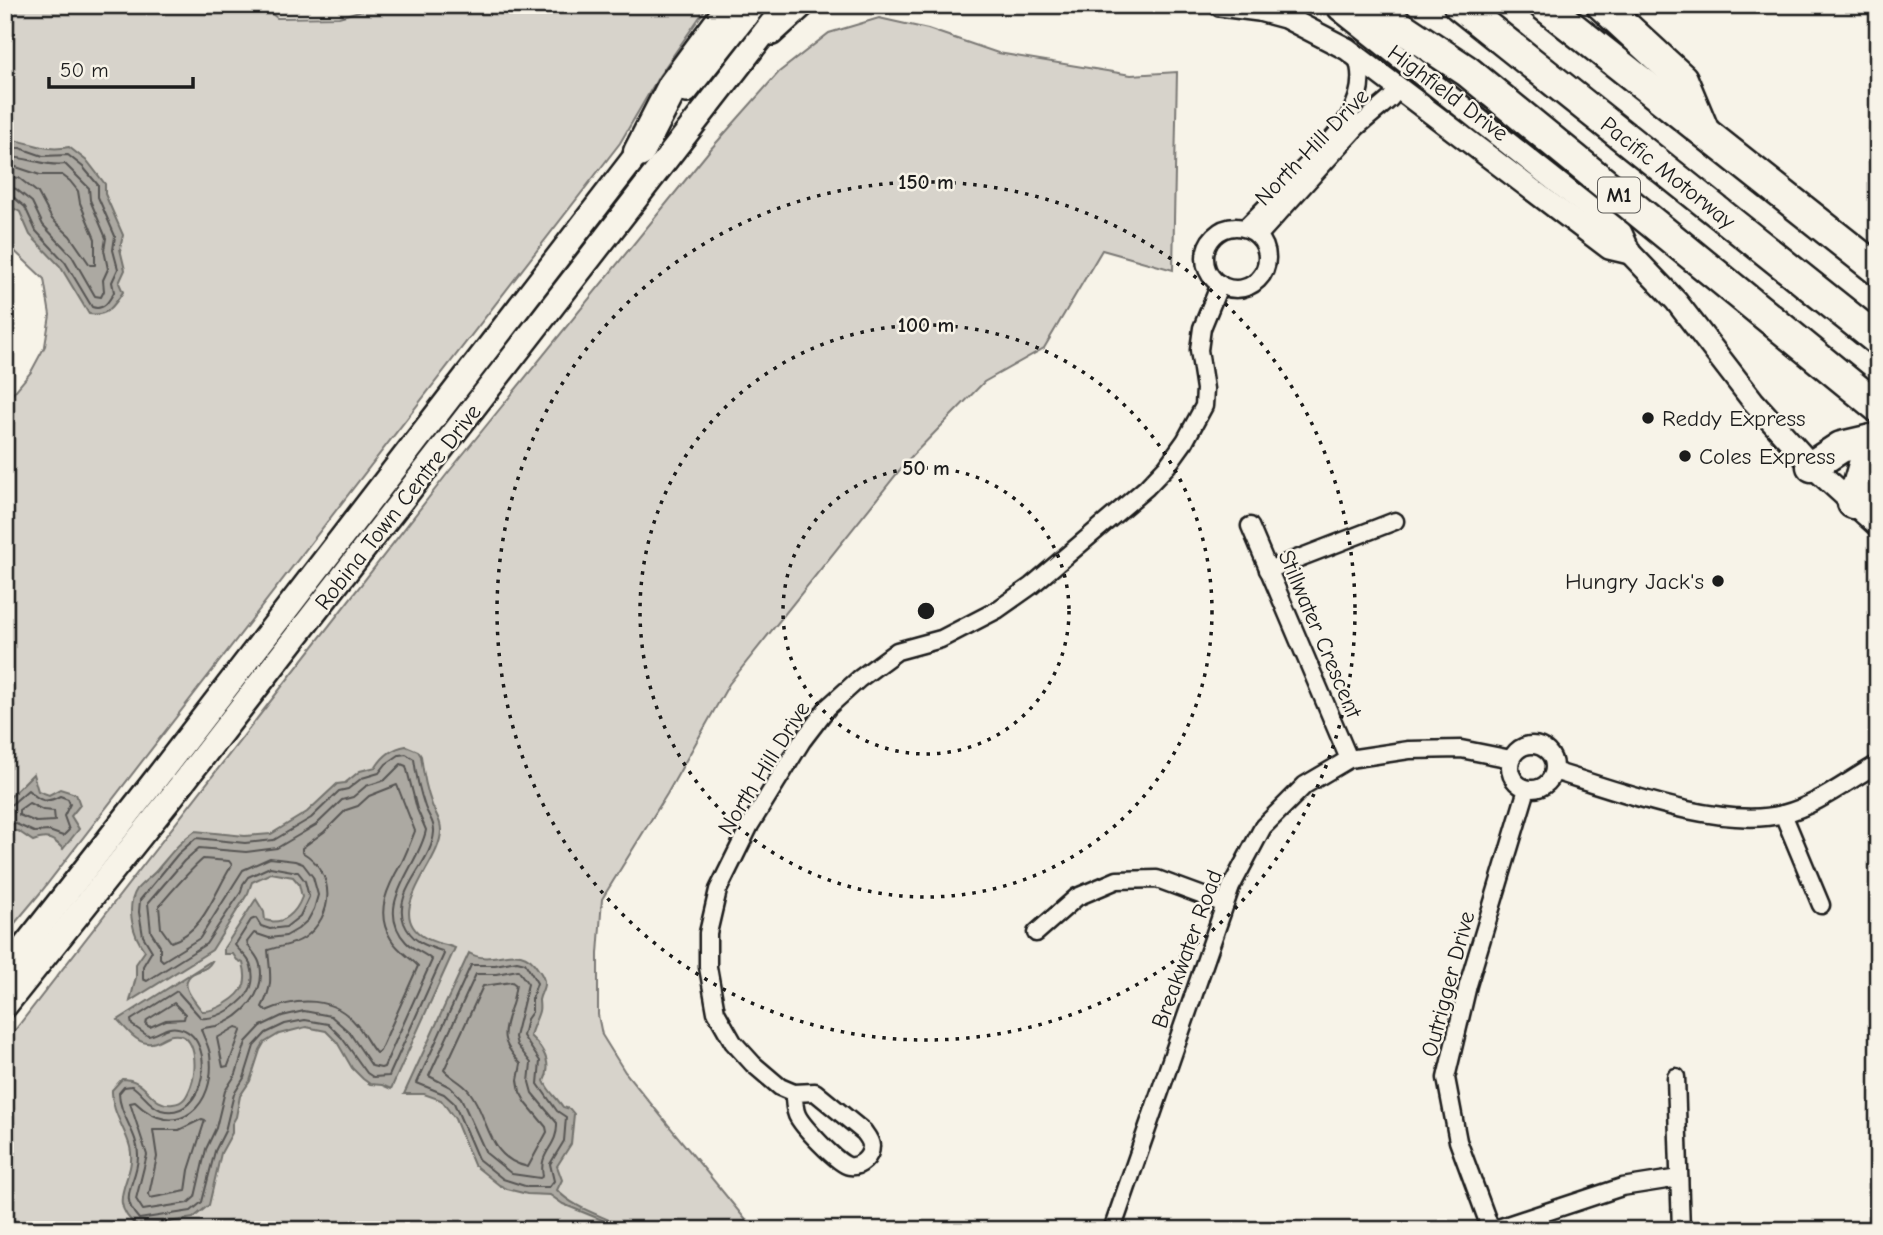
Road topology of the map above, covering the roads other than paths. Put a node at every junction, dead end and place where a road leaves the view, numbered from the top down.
1 (733, 5) edge
2 (754, 5) edge
3 (786, 5) edge
4 (804, 5) edge
5 (1220, 5) edge
6 (1334, 5) edge
7 (1347, 5) edge
8 (1459, 5) edge
9 (1544, 5) edge
10 (1602, 5) edge
11 (1393, 51) junction
12 (1356, 55) junction
13 (744, 60) junction
14 (1398, 89) junction
15 (1703, 130) junction
16 (639, 152) junction
17 (1252, 232) junction
18 (1630, 253) junction
19 (1878, 270) edge
20 (1220, 284) junction
21 (1878, 340) edge
22 (1878, 407) edge
23 (1874, 441) edge
24 (1812, 466) junction
25 (1853, 503) junction
26 (1395, 520) dead end
27 (1250, 526) dead end
28 (1878, 526) edge
29 (1268, 570) junction
30 (1349, 759) junction
31 (1511, 759) junction
32 (1875, 764) edge
33 (1554, 771) junction
34 (1527, 789) junction
35 (1783, 814) junction
36 (1225, 904) junction
37 (1821, 905) dead end
38 (1037, 933) dead end
39 (5, 971) edge
40 (5, 1006) edge
41 (1676, 1077) dead end
42 (794, 1093) junction
43 (1679, 1178) junction
44 (1112, 1230) edge
45 (1491, 1230) edge
46 (1681, 1230) edge

1 - 16 highway
2 - 16 main road, Robina Town Centre Drive
3 - 13 main road, Robina Town Centre Drive
4 - 13 street
5 - 12 street, Highfield Drive
6 - 11 street, Highfield Drive
7 - 22 highway, M1
8 - 21 highway, Pacific Motorway / M1
9 - 15 highway
10 - 15 highway
11 - 14 street
11 - 18 street, Highfield Drive
12 - 14 street, Highfield Drive
12 - 17 street, North Hill Drive
13 - 40 main road, Robina Town Centre Drive
14 - 17 street, North Hill Drive
14 - 18 street, Highfield Drive
15 - 19 highway
16 - 39 main road, Robina Town Centre Drive
17 - 20 street, North Hill Drive
17 - 20 street, North Hill Drive
18 - 24 street, Highfield Drive
20 - 42 street, North Hill Drive
23 - 24 highway
23 - 25 highway
24 - 25 street, Highfield Drive
25 - 28 street, Highfield Drive
26 - 29 street
27 - 29 street, Stillwater Crescent
29 - 30 street, Stillwater Crescent
30 - 31 street, Breakwater Road
30 - 36 street, Breakwater Road
31 - 33 street
31 - 34 street
32 - 35 street
33 - 34 street
33 - 35 street
34 - 45 street, Outrigger Drive
35 - 37 street
36 - 38 street
36 - 44 street, Breakwater Road
41 - 43 street
42 - 42 street, North Hill Drive
43 - 45 street
43 - 46 street

